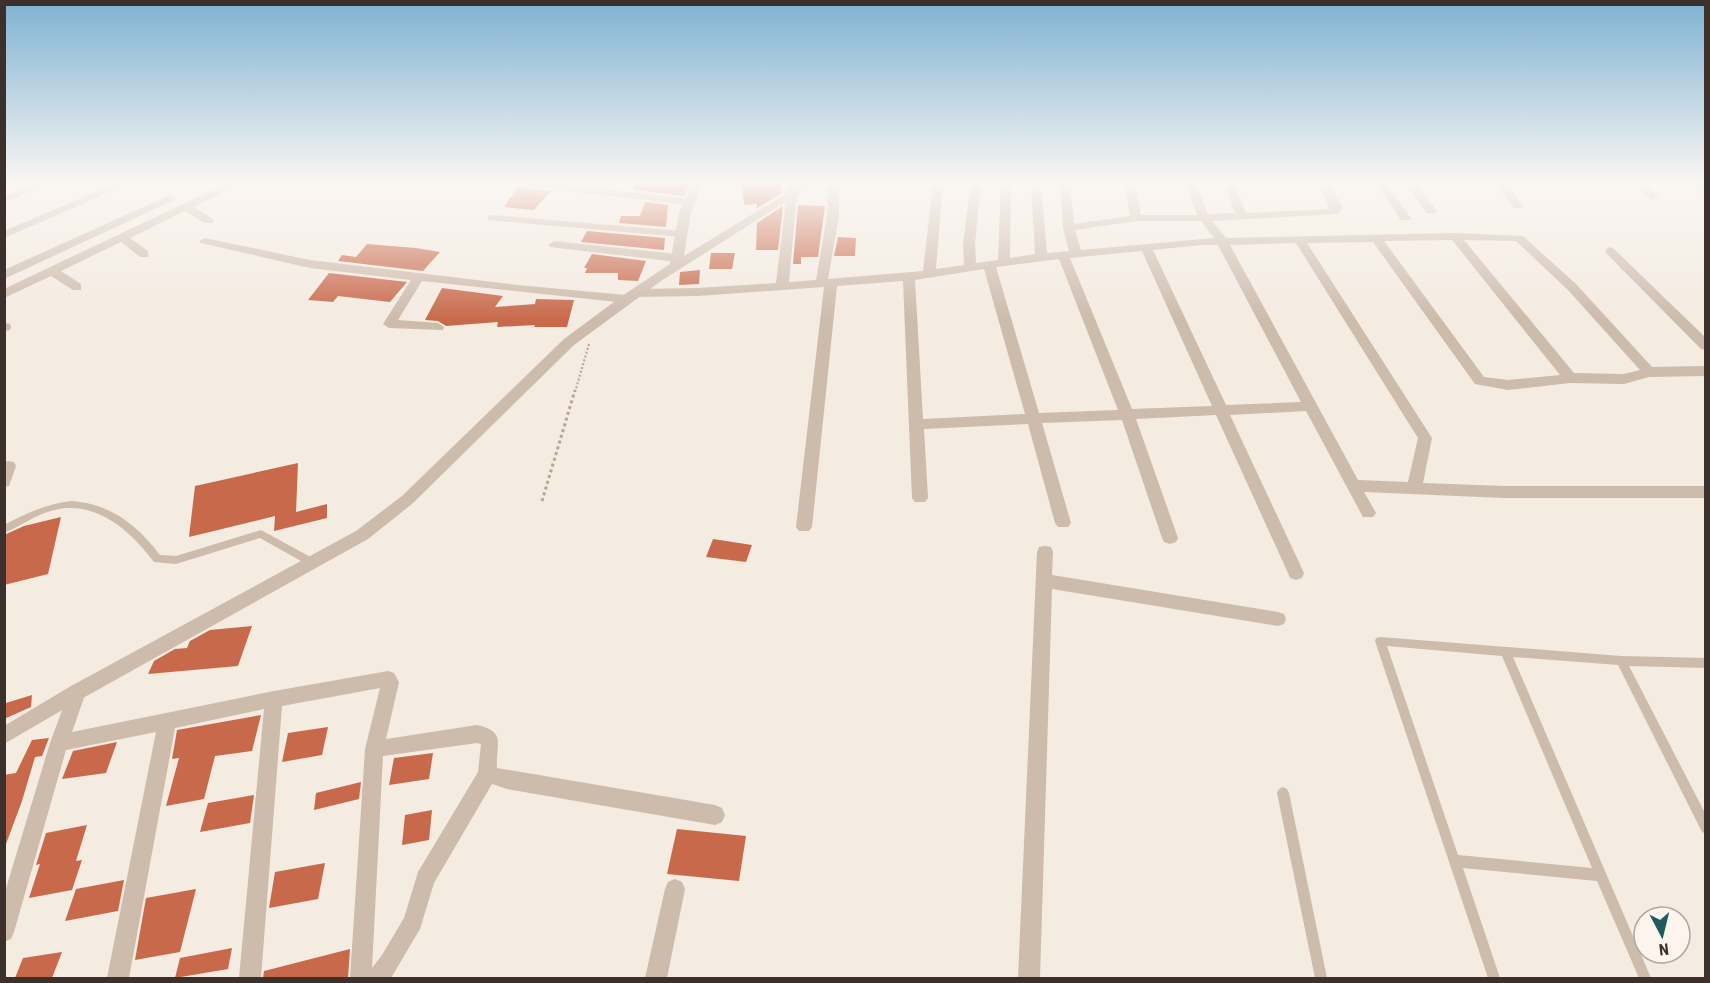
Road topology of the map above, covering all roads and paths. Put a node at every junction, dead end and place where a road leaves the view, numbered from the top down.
1 (1069, 228) edge
2 (20, 229) edge
3 (103, 229) edge
4 (142, 229) edge
5 (620, 229) edge
6 (682, 229) edge
7 (728, 229) edge
8 (787, 229) edge
9 (831, 229) edge
10 (934, 229) edge
11 (971, 229) edge
12 (1005, 229) edge
13 (1039, 229) edge
14 (1213, 229) edge
15 (681, 234) junction
16 (4, 236) edge
17 (1455, 236) junction
18 (123, 238) junction
19 (1376, 238) junction
20 (1299, 239) junction
21 (205, 241) dead end
22 (1222, 241) junction
23 (554, 245) dead end
24 (1146, 247) junction
25 (1610, 251) dead end
26 (144, 254) dead end
27 (1069, 254) junction
28 (1041, 257) junction
29 (676, 262) junction
30 (1004, 262) junction
31 (989, 264) junction
32 (970, 267) junction
33 (52, 271) junction
34 (4, 275) edge
35 (929, 275) junction
36 (419, 277) junction
37 (909, 277) junction
38 (826, 284) junction
39 (77, 287) dead end
40 (782, 287) junction
41 (4, 294) edge
42 (631, 296) junction
43 (589, 325) junction
44 (438, 327) dead end
45 (1706, 346) edge
46 (1706, 371) edge
47 (1649, 372) junction
48 (1570, 378) junction
49 (1311, 406) junction
50 (1220, 410) junction
51 (1127, 414) junction
52 (1034, 419) junction
53 (916, 424) junction
54 (9, 466) dead end
55 (4, 482) edge
56 (1354, 486) junction
57 (1414, 488) junction
58 (1706, 492) edge
59 (920, 498) dead end
60 (542, 501) dead end
61 (1368, 513) dead end
62 (1064, 523) dead end
63 (804, 527) dead end
64 (4, 530) edge
65 (1170, 538) dead end
66 (1046, 552) dead end
67 (313, 563) junction
68 (1296, 573) dead end
69 (1045, 581) junction
70 (1278, 619) dead end
71 (1506, 652) junction
72 (1621, 661) junction
73 (1706, 663) edge
74 (76, 692) junction
75 (274, 699) junction
76 (167, 721) junction
77 (4, 736) edge
78 (59, 743) junction
79 (374, 748) junction
80 (489, 774) junction
81 (1283, 793) dead end
82 (716, 815) dead end
83 (1706, 828) edge
84 (1455, 861) junction
85 (1600, 875) junction
86 (675, 889) dead end
87 (4, 932) edge
88 (118, 978) edge
89 (250, 978) edge
90 (361, 978) edge
91 (378, 978) edge
92 (656, 978) edge
93 (1029, 978) edge
94 (1321, 978) edge
95 (1494, 978) edge
96 (1646, 978) edge

1 - 27 street
2 - 16 street
3 - 34 street
4 - 18 street
5 - 15 street
6 - 15 street
7 - 29 street
8 - 40 street
9 - 38 street
10 - 35 street
11 - 32 street
12 - 30 street
13 - 28 street
14 - 22 street
15 - 29 street
17 - 19 street
17 - 47 street
17 - 48 street
18 - 26 street
18 - 33 street
19 - 20 street
19 - 48 street
20 - 22 street
20 - 57 street
21 - 36 street
22 - 24 street
22 - 49 street
23 - 29 street
24 - 27 street
24 - 50 street
25 - 45 street
27 - 28 street
27 - 51 street
28 - 30 street
29 - 42 street
30 - 31 street
31 - 32 street
31 - 52 street
32 - 35 street
33 - 39 street
33 - 41 street
35 - 37 street
36 - 42 street
36 - 44 street
37 - 38 street
37 - 53 street
38 - 40 street
38 - 63 street
40 - 42 street
42 - 43 street
43 - 60 path
43 - 67 street
46 - 47 street
47 - 48 street
49 - 50 street
49 - 56 street
50 - 51 street
50 - 68 street
51 - 52 street
51 - 65 street
52 - 53 street
52 - 62 street
53 - 59 street
54 - 55 street
56 - 57 street
56 - 61 street
57 - 58 street
64 - 67 lane
66 - 69 street
67 - 74 street
69 - 70 street
69 - 93 street
71 - 72 lane
71 - 84 lane
71 - 85 lane
72 - 73 lane
72 - 83 lane
74 - 77 street
74 - 78 street
75 - 76 street
75 - 79 street
75 - 89 street
76 - 78 street
76 - 88 street
78 - 87 street
79 - 80 street
79 - 90 street
80 - 82 street
80 - 91 street
81 - 94 lane
84 - 85 lane
84 - 95 lane
85 - 96 lane
86 - 92 street

